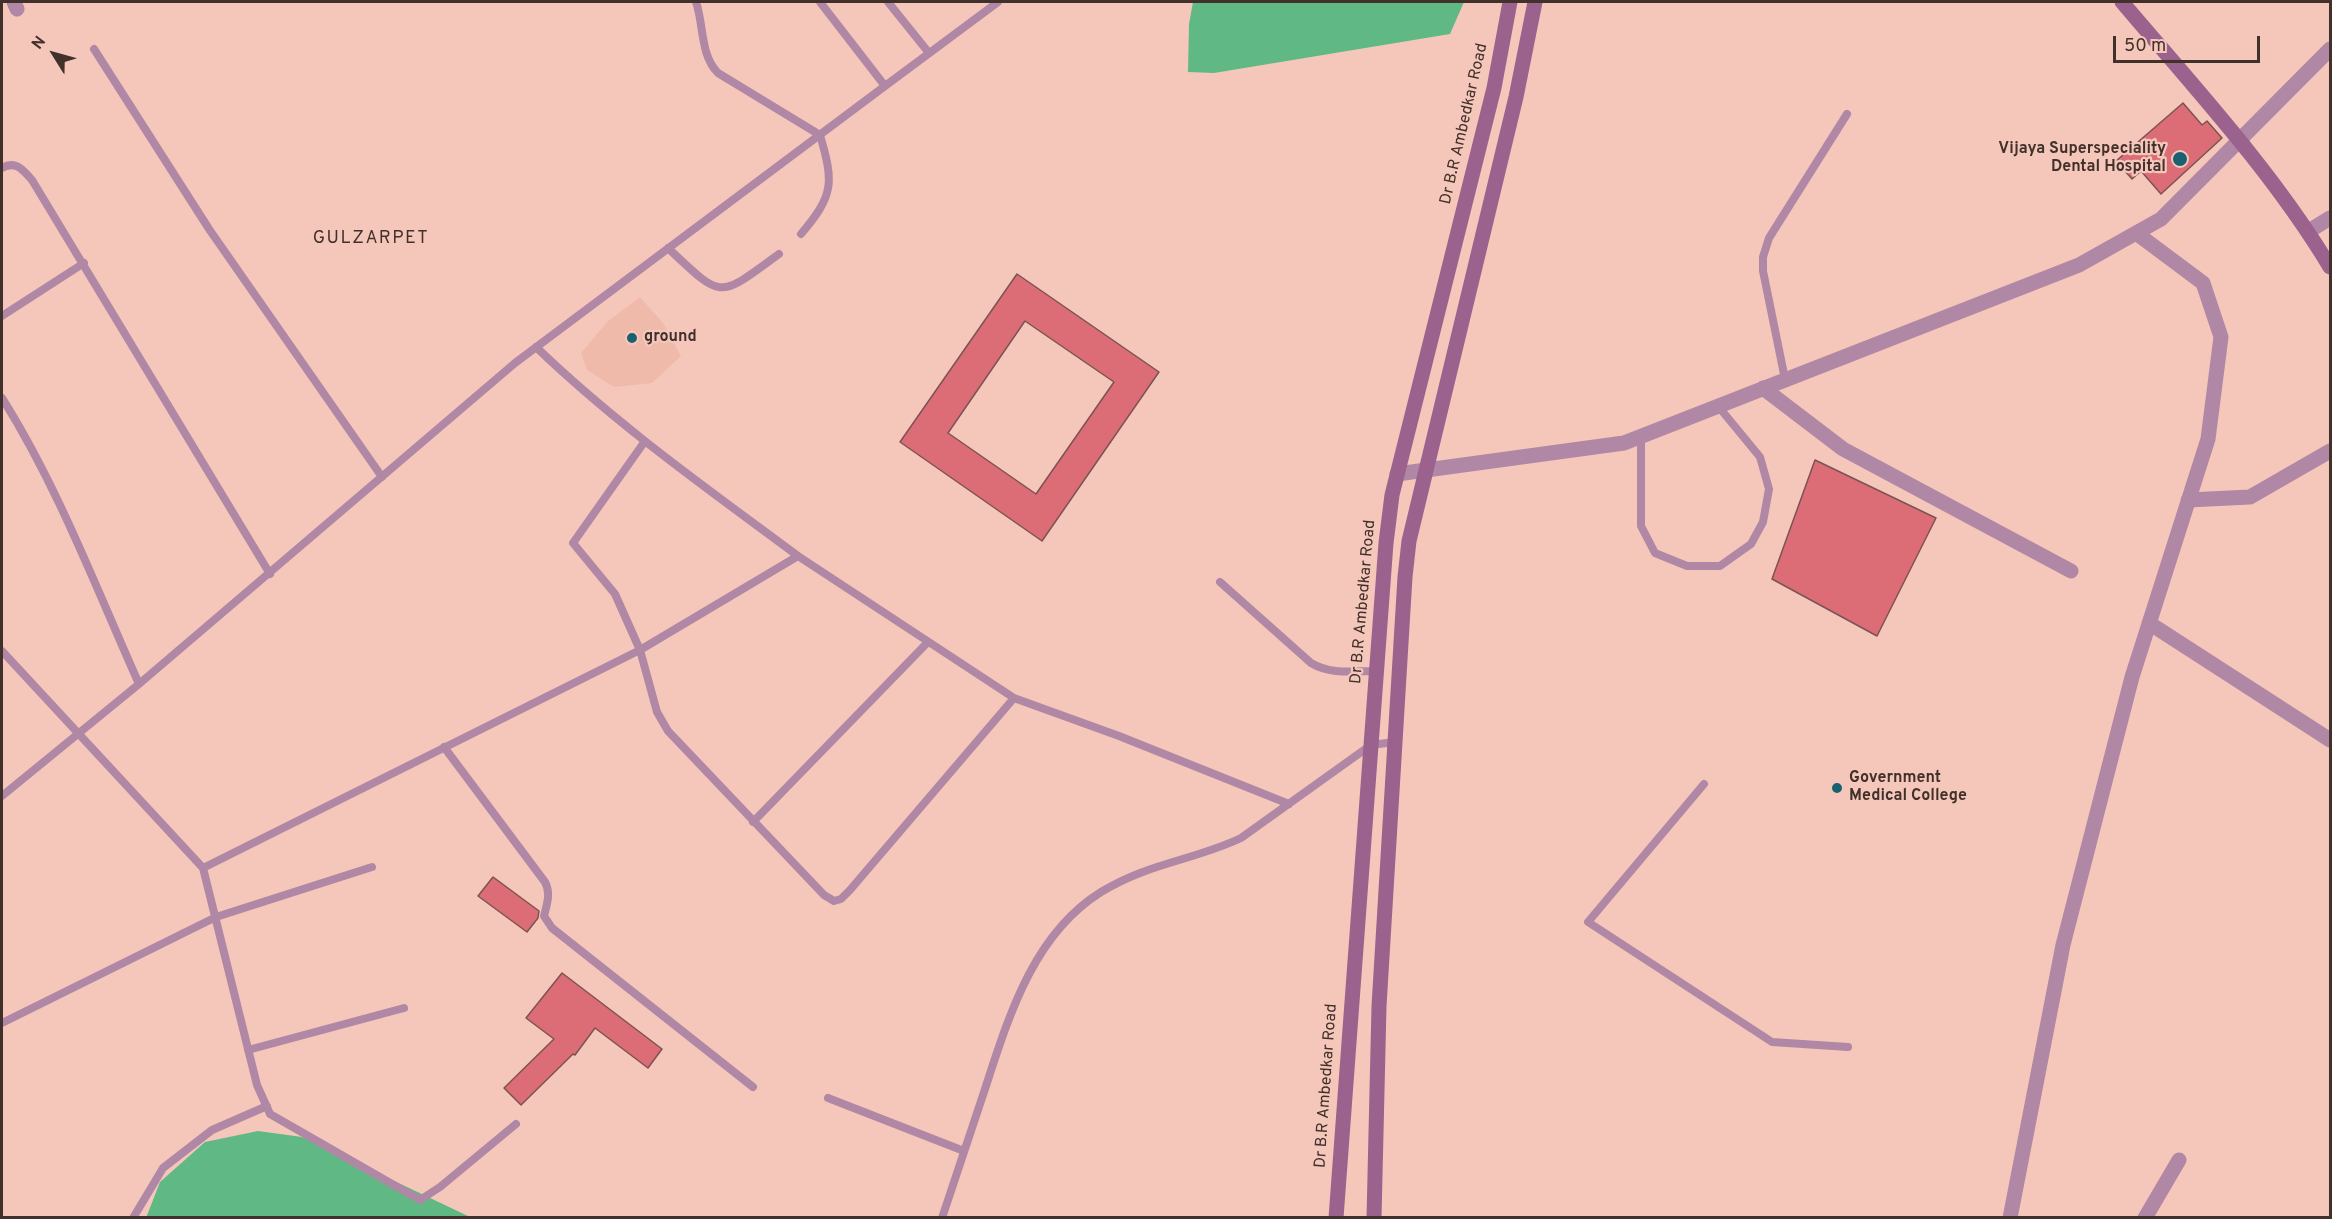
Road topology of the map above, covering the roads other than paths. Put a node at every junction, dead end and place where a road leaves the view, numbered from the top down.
1 (696, 2) edge
2 (820, 2) edge
3 (888, 2) edge
4 (998, 2) edge
5 (1510, 2) edge
6 (1534, 2) edge
7 (2122, 2) edge
8 (94, 49) dead end
9 (2331, 49) edge
10 (928, 53) junction
11 (885, 86) junction
12 (1847, 114) dead end
13 (1482, 134) junction
14 (820, 135) junction
15 (1506, 136) junction
16 (2238, 141) junction
17 (2, 168) edge
18 (2331, 218) edge
19 (2308, 231) junction
20 (2136, 233) junction
21 (801, 234) dead end
22 (668, 248) junction
23 (779, 254) dead end
24 (84, 263) junction
25 (2331, 267) edge
26 (2, 316) edge
27 (536, 347) junction
28 (1785, 380) junction
29 (1763, 388) junction
30 (2, 398) edge
31 (1718, 406) junction
32 (1641, 436) junction
33 (645, 441) junction
34 (2331, 450) edge
35 (1425, 471) junction
36 (1397, 474) junction
37 (382, 477) junction
38 (2188, 500) junction
39 (798, 556) junction
40 (2071, 572) dead end
41 (270, 573) junction
42 (1220, 582) dead end
43 (2149, 623) junction
44 (928, 642) junction
45 (640, 650) junction
46 (2, 651) edge
47 (1376, 671) junction
48 (139, 684) junction
49 (1014, 698) junction
50 (78, 733) junction
51 (2331, 740) edge
52 (1395, 742) junction
53 (1371, 745) junction
54 (444, 747) junction
55 (1704, 784) dead end
56 (2, 796) edge
57 (1289, 804) junction
58 (753, 822) junction
59 (372, 867) dead end
60 (203, 868) junction
61 (216, 917) junction
62 (404, 1008) dead end
63 (2, 1023) edge
64 (1848, 1047) dead end
65 (248, 1050) junction
66 (753, 1087) dead end
67 (828, 1098) dead end
68 (267, 1106) junction
69 (516, 1124) dead end
70 (964, 1150) junction
71 (2179, 1160) dead end
72 (133, 1218) edge
73 (942, 1218) edge
74 (1336, 1218) edge
75 (1374, 1218) edge
76 (2010, 1218) edge
77 (2145, 1218) edge

1 - 14 lane
2 - 11 lane
3 - 10 lane
4 - 10 lane
5 - 13 street, Dr B.R Ambedkar Road
6 - 15 street
7 - 16 street
8 - 37 lane
9 - 16 street
10 - 11 lane
11 - 14 lane
12 - 28 lane
13 - 15 street
13 - 36 street, Dr B.R Ambedkar Road
14 - 21 lane
14 - 22 lane
15 - 35 street
16 - 19 street
16 - 20 street
17 - 24 lane
18 - 19 street
19 - 25 street
20 - 28 street
20 - 38 street
22 - 23 lane
22 - 27 lane
24 - 26 lane
24 - 41 lane
27 - 33 lane
27 - 37 lane
28 - 29 street
29 - 31 street
29 - 40 street
30 - 48 lane
31 - 32 street
31 - 32 lane
32 - 35 street
33 - 39 lane
33 - 45 lane
34 - 38 street
35 - 36 street
35 - 52 street
36 - 47 street, Dr B.R Ambedkar Road
37 - 41 lane
38 - 43 street
39 - 44 lane
39 - 45 lane
41 - 48 lane
42 - 47 lane
43 - 51 street
43 - 76 street
44 - 49 lane
44 - 58 lane
45 - 54 lane
45 - 58 lane
46 - 50 lane
47 - 53 street, Dr B.R Ambedkar Road
48 - 50 lane
49 - 57 lane
49 - 58 lane
50 - 56 lane
50 - 60 lane
52 - 53 lane
52 - 75 street
53 - 57 lane
53 - 74 street, Dr B.R Ambedkar Road
54 - 60 lane
54 - 66 lane
55 - 64 lane
57 - 70 lane
59 - 61 lane
60 - 61 lane
61 - 63 lane
61 - 65 lane
62 - 65 lane
65 - 68 lane
67 - 70 lane
68 - 69 lane
68 - 72 lane
70 - 73 lane
71 - 77 street

